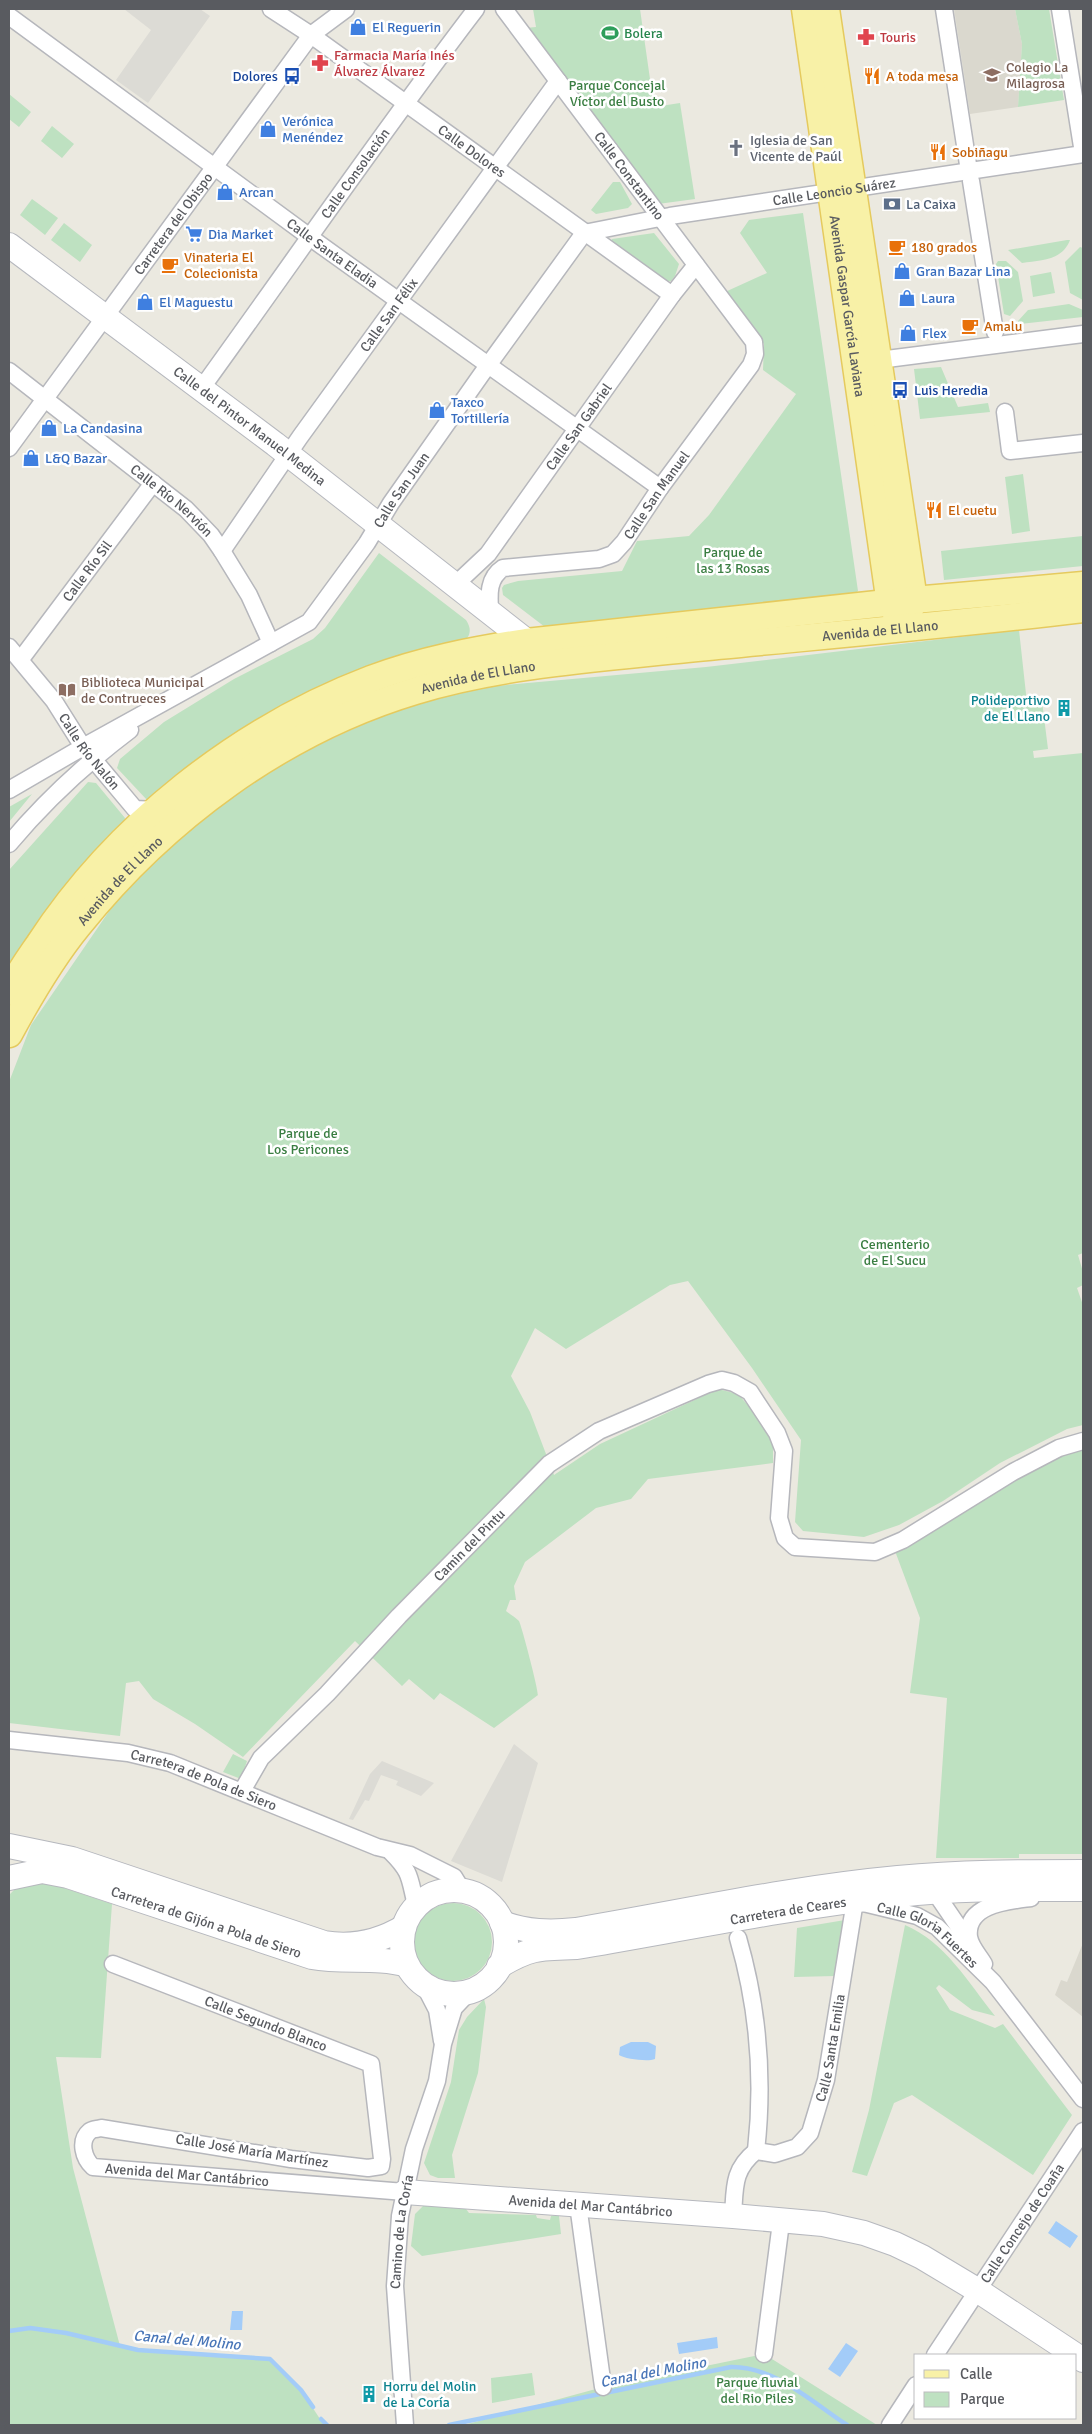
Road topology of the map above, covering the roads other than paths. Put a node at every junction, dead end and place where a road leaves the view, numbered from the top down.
1 (271, 9) edge
2 (346, 9) edge
3 (476, 9) edge
4 (504, 9) edge
5 (805, 9) edge
6 (826, 9) edge
7 (944, 9) edge
8 (1060, 9) edge
9 (9, 16) edge
10 (311, 35) junction
11 (558, 81) junction
12 (404, 104) junction
13 (1083, 153) edge
14 (215, 165) junction
15 (495, 169) junction
16 (970, 176) junction
17 (842, 190) junction
18 (660, 218) junction
19 (584, 233) junction
20 (311, 238) junction
21 (9, 245) edge
22 (696, 265) junction
23 (672, 295) junction
24 (400, 301) junction
25 (105, 315) junction
26 (996, 332) dead end
27 (1083, 334) edge
28 (754, 342) joint
29 (879, 360) junction
30 (488, 365) junction
31 (9, 372) edge
32 (201, 389) junction
33 (44, 399) junction
34 (1005, 412) dead end
35 (578, 429) junction
36 (1083, 443) edge
37 (9, 448) edge
38 (288, 454) junction
39 (153, 483) junction
40 (660, 488) junction
41 (379, 524) junction
42 (222, 551) junction
43 (488, 554) junction
44 (503, 568) junction
45 (456, 584) junction
46 (1083, 585) edge
47 (1083, 609) edge
48 (490, 610) junction
49 (903, 616) junction
50 (271, 642) junction
51 (526, 642) junction
52 (9, 647) edge
53 (477, 650) junction
54 (21, 659) junction
55 (570, 663) junction
56 (88, 753) junction
57 (45, 769) junction
58 (9, 790) edge
59 (56, 794) junction
60 (148, 820) junction
61 (9, 844) edge
62 (9, 992) edge
63 (9, 1034) edge
64 (1083, 1441) edge
65 (9, 1740) edge
66 (242, 1792) junction
67 (9, 1846) edge
68 (391, 1852) junction
69 (1083, 1872) edge
70 (916, 1876) junction
71 (9, 1878) edge
72 (462, 1890) junction
73 (1083, 1890) edge
74 (937, 1893) junction
75 (855, 1901) junction
76 (416, 1905) junction
77 (502, 1923) junction
78 (404, 1927) junction
79 (738, 1938) dead end
80 (972, 1947) junction
81 (113, 1964) dead end
82 (407, 1965) junction
83 (499, 1966) junction
84 (992, 1982) junction
85 (423, 1983) junction
86 (470, 1991) junction
87 (443, 2044) junction
88 (1083, 2099) edge
89 (378, 2114) joint
90 (1083, 2131) edge
91 (83, 2149) joint
92 (756, 2151) junction
93 (405, 2192) junction
94 (579, 2212) dead end
95 (733, 2216) junction
96 (780, 2230) dead end
97 (977, 2290) junction
98 (764, 2354) dead end
99 (936, 2354) edge
100 (1074, 2354) edge
101 (603, 2387) dead end
102 (914, 2388) edge
103 (405, 2425) edge
104 (890, 2425) edge

1 - 10 street, Calle Dolores
2 - 10 street, Carretera del Obispo
3 - 12 street, Calle Consolación
4 - 11 street, Calle Constantino
5 - 17 main road, Avenida Gaspar García Laviana
6 - 17 main road, Avenida Gaspar García Laviana
7 - 16 street
8 - 13 street
9 - 14 street, Calle Santa Eladia
10 - 12 street, Calle Dolores
10 - 14 street, Carretera del Obispo
11 - 15 street, Calle San Félix
11 - 18 street, Calle Constantino
12 - 15 street, Calle Dolores
12 - 20 street, Calle Consolación
13 - 16 street, Calle Leoncio Suárez
14 - 20 street, Calle Santa Eladia
14 - 25 street, Carretera del Obispo
15 - 19 street, Calle Dolores
15 - 24 street, Calle San Félix
16 - 17 street, Calle Leoncio Suárez
16 - 26 street
17 - 18 street, Calle Leoncio Suárez
17 - 29 main road, Avenida Gaspar García Laviana
17 - 49 main road, Avenida Gaspar García Laviana
18 - 19 street, Calle Leoncio Suárez
18 - 22 street, Calle Constantino
19 - 23 street, Calle Dolores
19 - 30 street, Calle San Juan
20 - 24 street, Calle Santa Eladia
20 - 32 street, Calle Consolación
21 - 25 main road, Calle del Pintor Manuel Medina
22 - 23 street, Calle San Gabriel
22 - 28 street, Calle Constantino
23 - 35 street, Calle San Gabriel
24 - 30 street, Calle Santa Eladia
24 - 38 street, Calle San Félix
25 - 32 main road, Calle del Pintor Manuel Medina
25 - 33 street, Carretera del Obispo
27 - 29 street
28 - 40 street, Calle San Manuel
29 - 49 main road, Avenida Gaspar García Laviana
30 - 35 street, Calle Santa Eladia
30 - 41 street, Calle San Juan
31 - 33 street, Calle Río Nervión
32 - 38 main road, Calle del Pintor Manuel Medina
33 - 37 street, Carretera del Obispo
33 - 39 street, Calle Río Nervión
34 - 36 street
35 - 40 street, Calle Santa Eladia
35 - 43 street, Calle San Gabriel
38 - 41 main road, Calle del Pintor Manuel Medina
38 - 42 street, Calle San Félix
39 - 42 street, Calle Río Nervión
39 - 54 street, Calle Río Sil
40 - 44 street, Calle San Manuel
41 - 45 main road, Calle del Pintor Manuel Medina
41 - 50 street, Calle San Juan
42 - 50 street, Calle Río Nervión
43 - 44 street
43 - 45 street, Calle San Gabriel
44 - 48 street
45 - 48 main road, Calle del Pintor Manuel Medina
46 - 49 main road, Avenida de El Llano
47 - 49 main road, Avenida de El Llano
48 - 51 main road, Calle del Pintor Manuel Medina
48 - 53 main road
49 - 51 main road, Avenida de El Llano
49 - 55 main road, Avenida de El Llano
50 - 56 street, Calle San Juan
51 - 53 main road, Avenida de El Llano
51 - 55 main road, Calle del Pintor Manuel Medina
52 - 54 street, Calle Río Nalón
53 - 60 main road, Avenida de El Llano
54 - 56 street, Calle Río Nalón
55 - 60 main road, Avenida de El Llano
56 - 57 street, Calle San Juan
56 - 59 street
56 - 60 street, Calle Río Nalón
57 - 58 street, Calle San Juan
57 - 59 street
59 - 61 street
60 - 62 main road, Avenida de El Llano
60 - 63 main road, Avenida de El Llano
64 - 66 street, Camin del Pintu
65 - 66 street, Carretera de Pola de Siero
66 - 68 street, Carretera de Pola de Siero
67 - 78 main road, Carretera de Gijón a Pola de Siero
68 - 72 street, Carretera de Pola de Siero
68 - 76 street, Carretera de Pola de Siero
69 - 70 main road, Carretera de Ceares
70 - 74 street
70 - 77 main road, Carretera de Ceares
71 - 82 main road, Carretera de Gijón a Pola de Siero
72 - 76 main road
72 - 77 main road
73 - 74 main road, Carretera de Ceares
73 - 80 street, Calle Gloria Fuertes
74 - 75 main road, Carretera de Ceares
74 - 80 street
75 - 83 main road, Carretera de Ceares
75 - 84 street, Calle Gloria Fuertes
75 - 92 street, Calle Santa Emilia
76 - 78 main road
77 - 83 main road
78 - 82 main road
79 - 92 street
80 - 84 street, Calle Gloria Fuertes
81 - 89 street, Calle Segundo Blanco
82 - 85 main road
83 - 86 main road
84 - 88 street, Calle Gloria Fuertes
85 - 86 main road
85 - 87 street, Camino de La Coría
86 - 87 street, Camino de La Coría
87 - 93 street, Camino de La Coría
89 - 91 street, Calle José María Martínez
90 - 97 street, Calle Concejo de Coaña
91 - 93 street, Avenida del Mar Cantábrico
92 - 95 street
93 - 95 main road, Avenida del Mar Cantábrico
93 - 103 street, Camino de La Coría
94 - 101 street
95 - 97 main road, Avenida del Mar Cantábrico
96 - 98 street
97 - 99 street, Calle Concejo de Coaña
97 - 100 main road, Avenida del Mar Cantábrico
102 - 104 street

